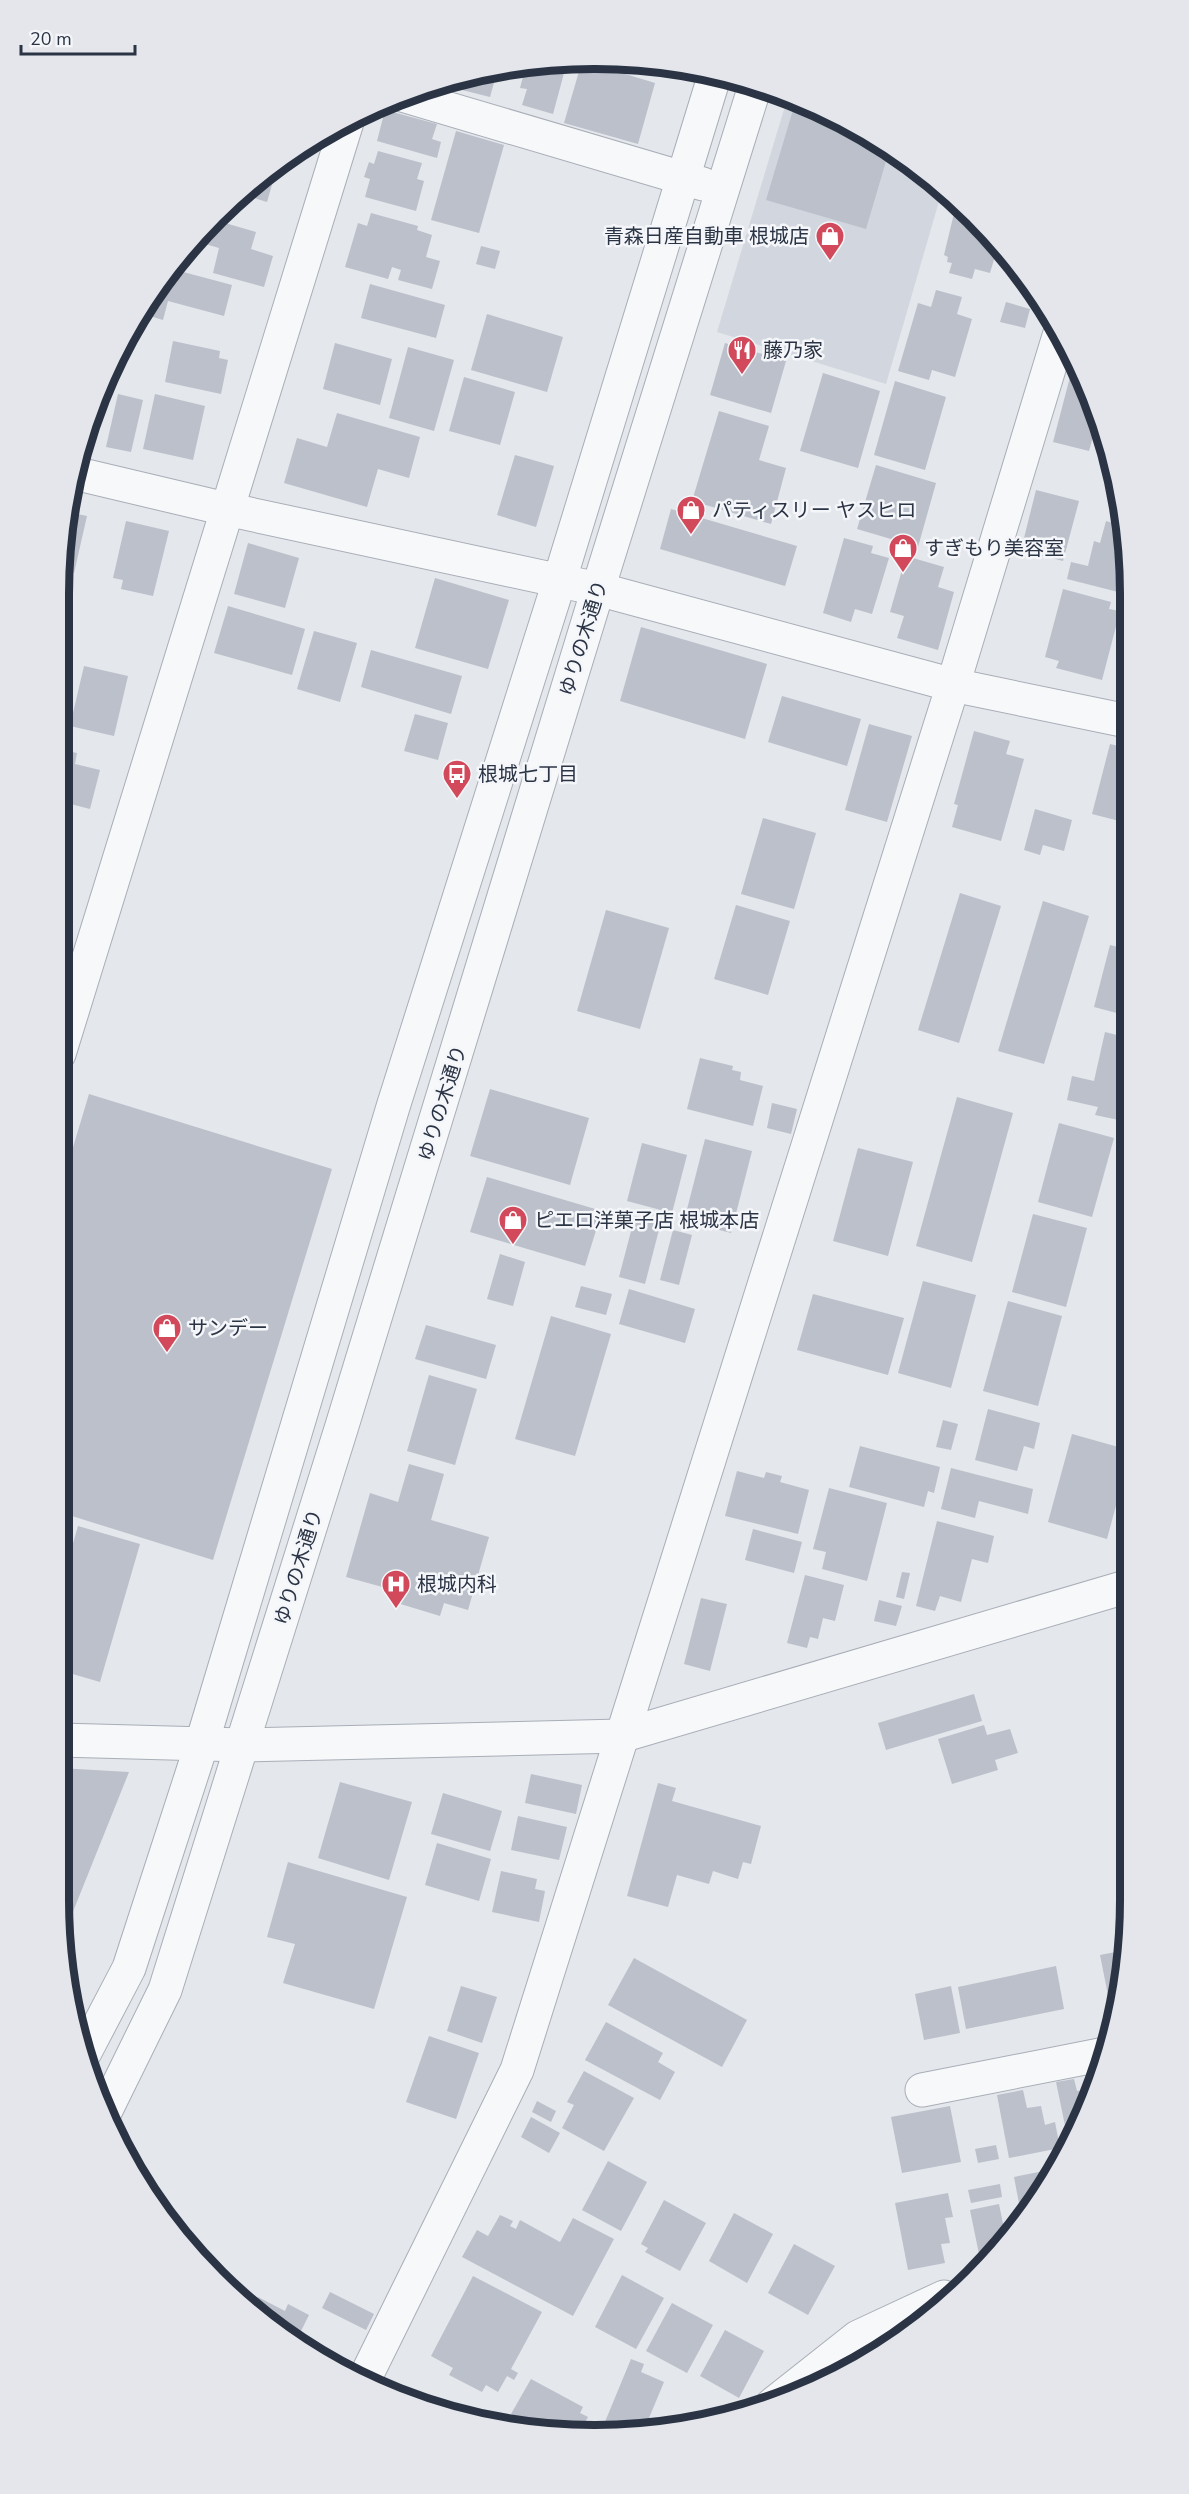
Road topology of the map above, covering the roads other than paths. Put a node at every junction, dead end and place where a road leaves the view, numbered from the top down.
1 (712, 83) edge
2 (753, 94) edge
3 (418, 100) edge
4 (344, 133) edge
5 (683, 178) junction
6 (723, 190) junction
7 (1056, 344) edge
8 (83, 475) edge
9 (226, 509) junction
10 (559, 582) junction
11 (598, 589) junction
12 (952, 685) junction
13 (1120, 720) edge
14 (69, 1018) edge
15 (1120, 1589) edge
16 (621, 1736) junction
17 (69, 1740) edge
18 (202, 1743) junction
19 (243, 1745) junction
20 (89, 2044) edge
21 (1096, 2056) edge
22 (922, 2090) dead end
23 (110, 2102) edge
24 (930, 2303) edge
25 (366, 2373) edge
26 (804, 2382) edge

1 - 5 street, ゆりの木通り
2 - 6 street, ゆりの木通り
3 - 5 street
4 - 9 street
5 - 6 street
5 - 10 street, ゆりの木通り
6 - 11 street, ゆりの木通り
7 - 12 street
8 - 9 street
9 - 10 street
9 - 14 street
10 - 11 street
10 - 18 street, ゆりの木通り
11 - 12 street
11 - 19 street, ゆりの木通り
12 - 13 street
12 - 16 street
15 - 16 street
16 - 19 street
16 - 25 street
17 - 18 street
18 - 19 street
18 - 20 street, ゆりの木通り
19 - 23 street, ゆりの木通り
21 - 22 street
24 - 26 street

